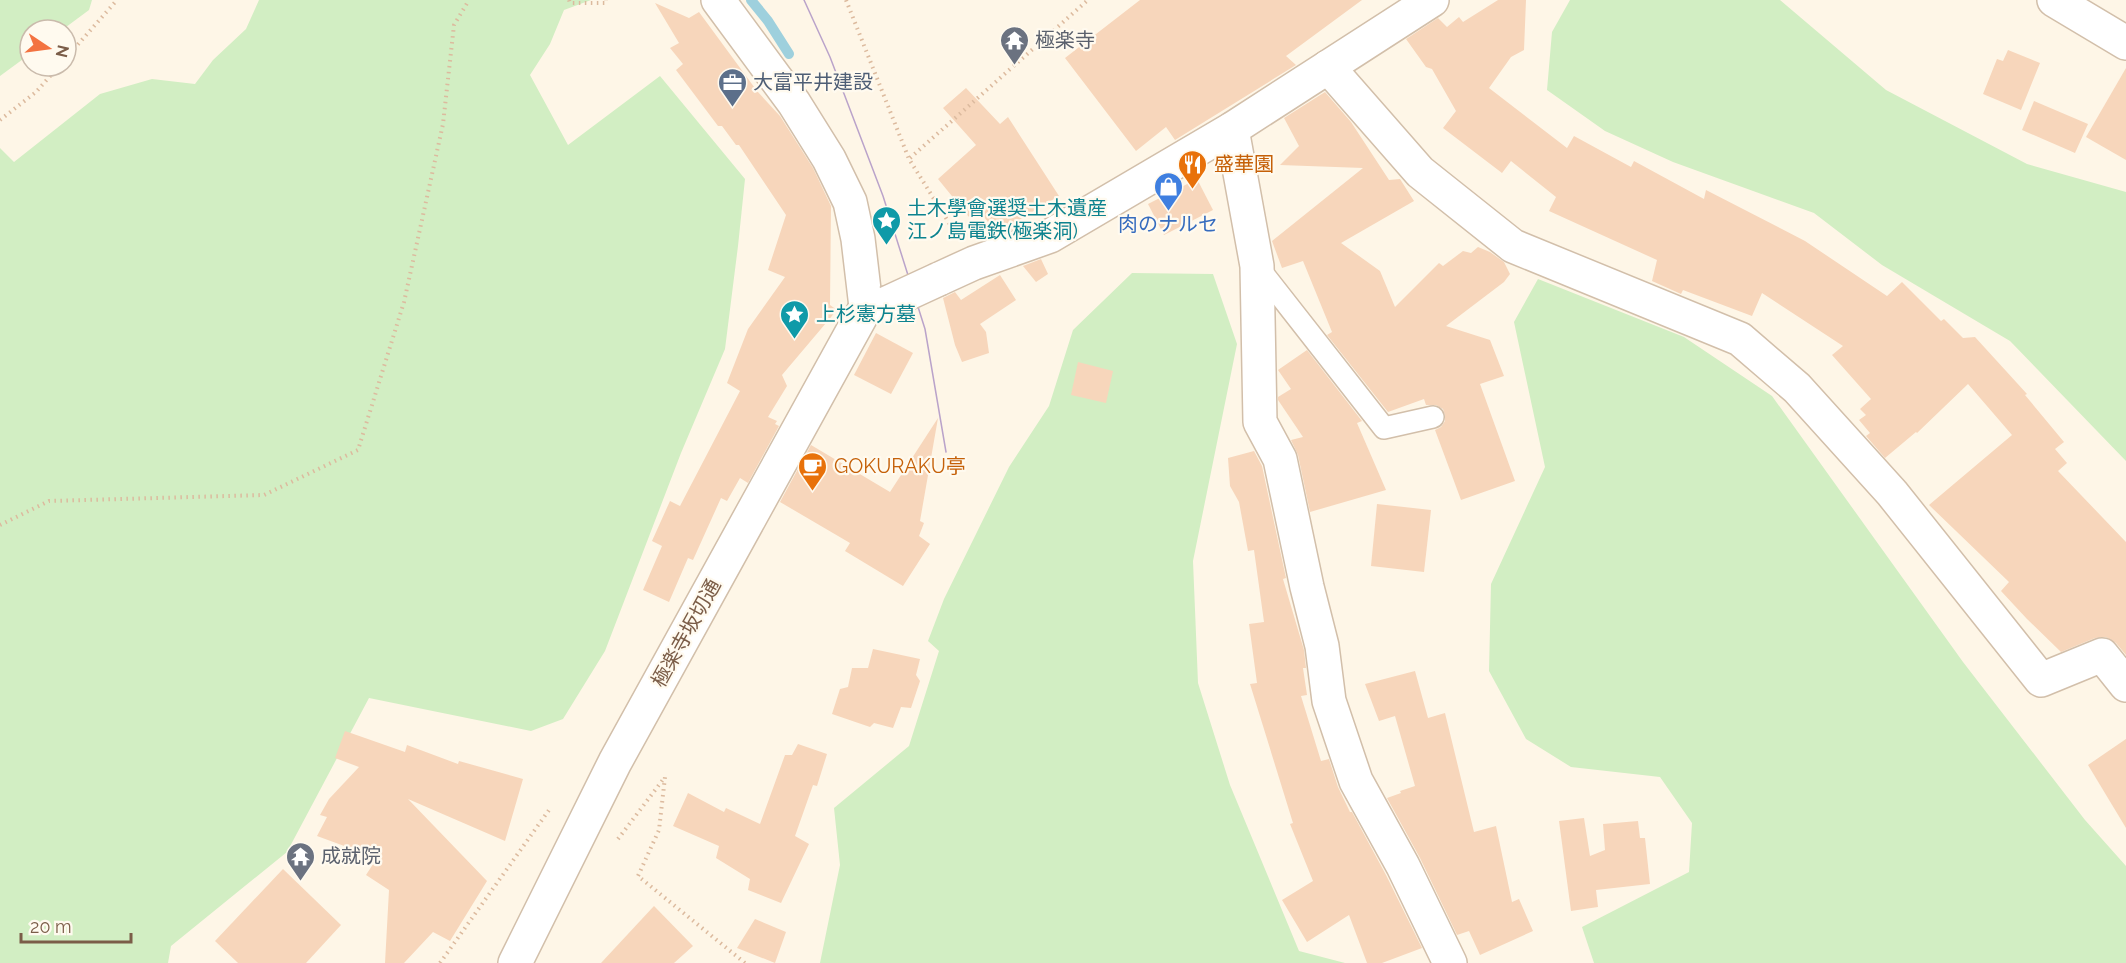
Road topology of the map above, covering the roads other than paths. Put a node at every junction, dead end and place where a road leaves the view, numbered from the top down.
1 (718, 0) edge
2 (1432, 0) edge
3 (2054, 0) edge
4 (2126, 43) edge
5 (1328, 67) junction
6 (1232, 129) junction
7 (1257, 266) junction
8 (877, 305) junction
9 (1433, 417) dead end
10 (2126, 685) edge
11 (515, 963) edge
12 (1450, 963) edge

1 - 8 street
2 - 5 street
3 - 4 street
5 - 6 street
5 - 10 street
6 - 7 street
6 - 8 street, bridge
7 - 9 lane
7 - 12 street
8 - 11 street, 極楽寺坂切通

